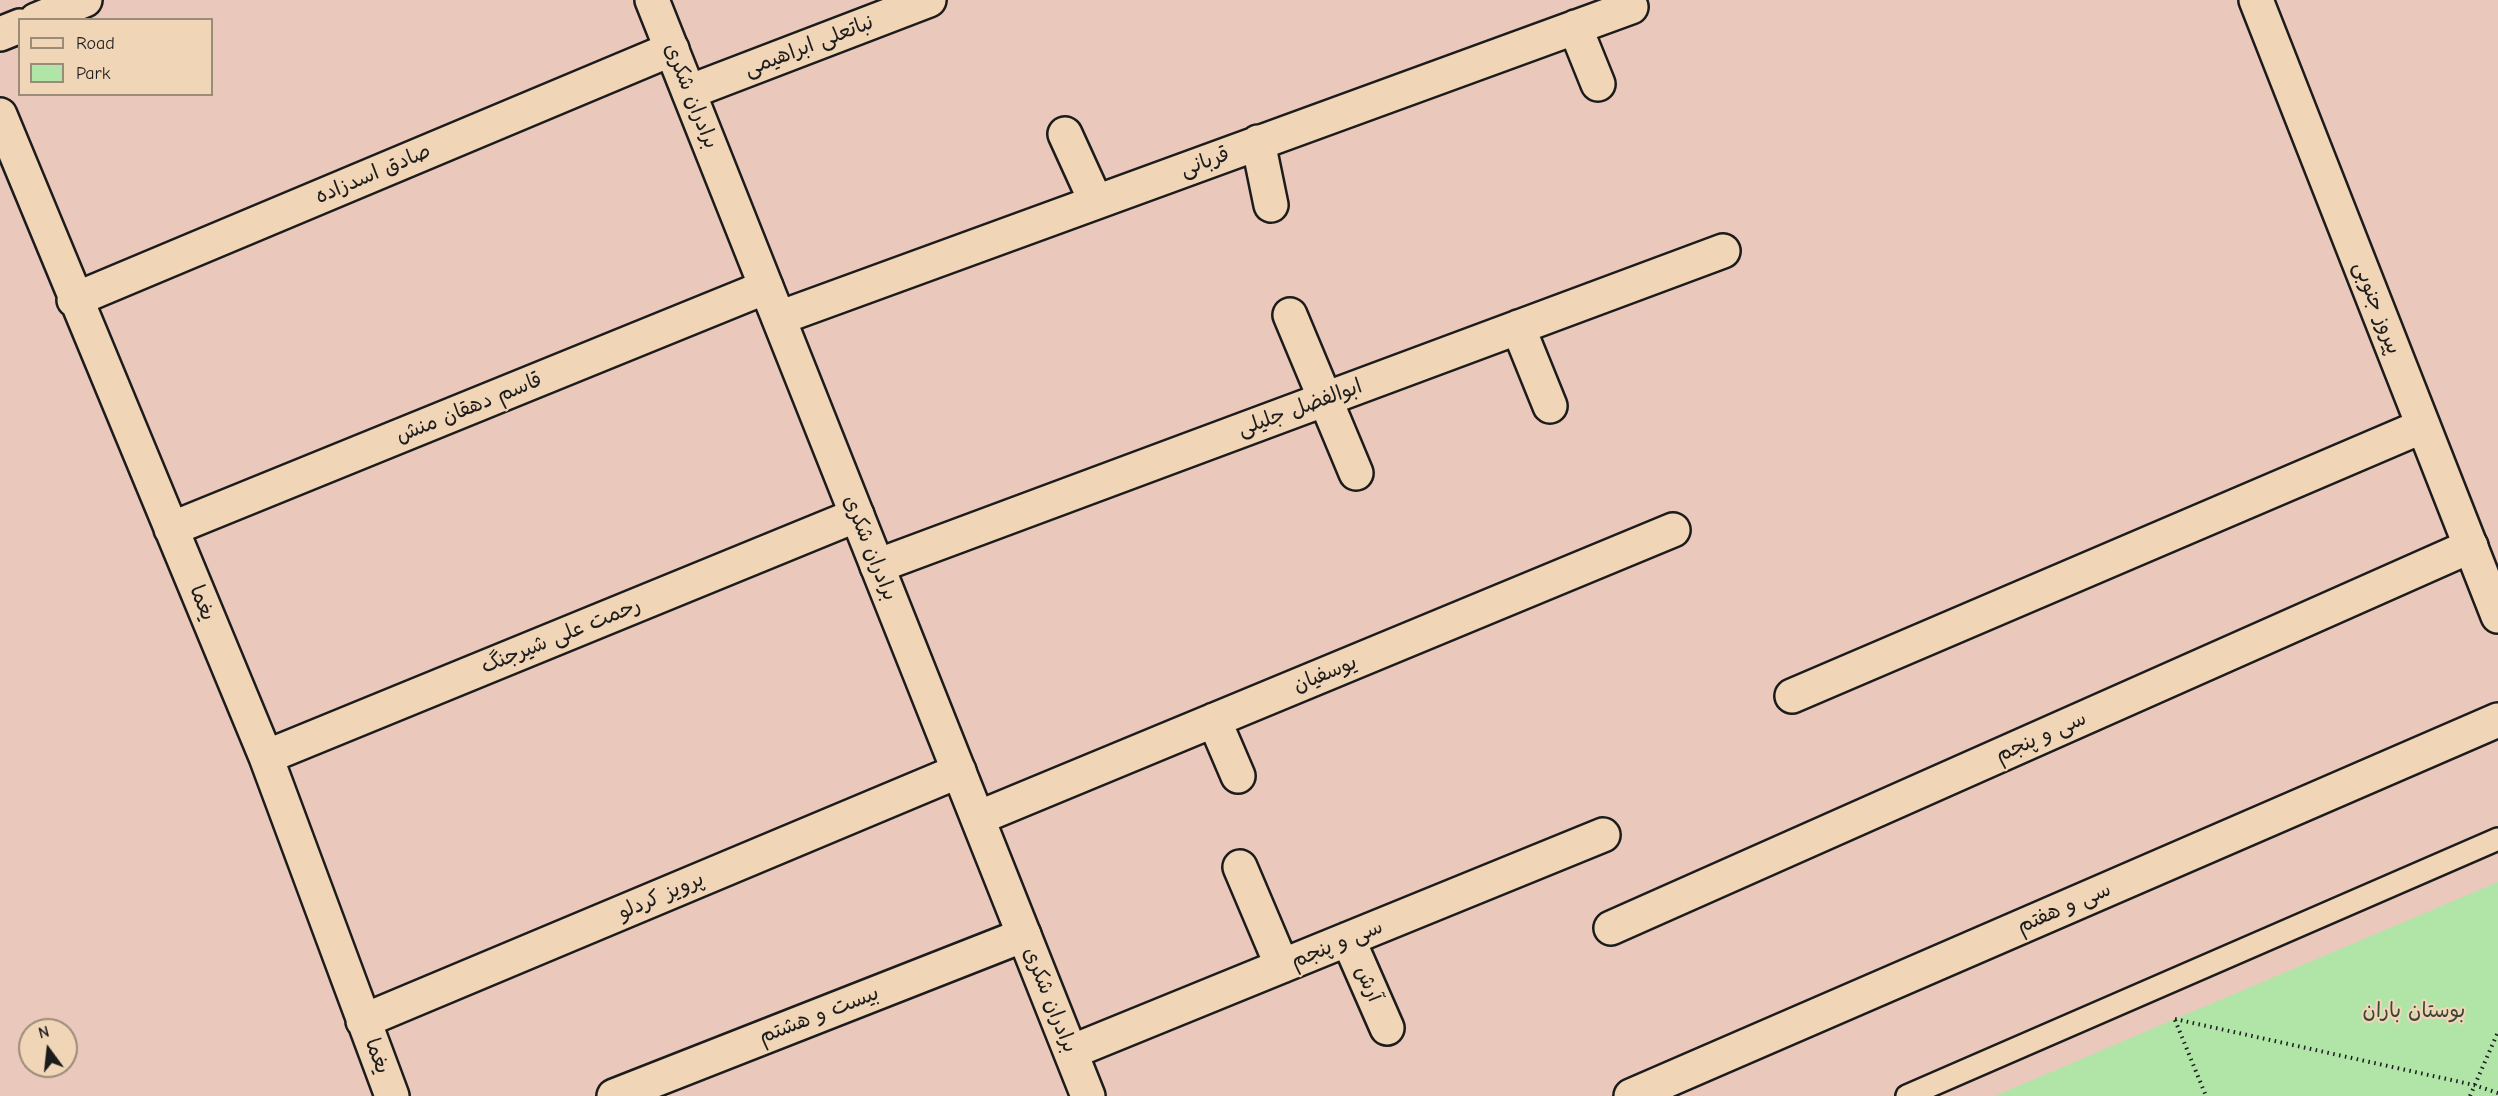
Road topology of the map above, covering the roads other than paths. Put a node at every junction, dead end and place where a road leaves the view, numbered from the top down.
1 (85, 0) edge
2 (652, 0) edge
3 (929, 0) edge
4 (2256, 0) edge
5 (1631, 6) dead end
6 (41, 18) edge
7 (18, 27) edge
8 (1575, 27) junction
9 (0, 34) edge
10 (672, 49) junction
11 (1598, 84) dead end
12 (689, 92) junction
13 (0, 115) edge
14 (1065, 134) dead end
15 (1258, 142) junction
16 (1096, 202) junction
17 (1271, 205) dead end
18 (1723, 251) dead end
19 (766, 287) junction
20 (74, 300) junction
21 (1290, 315) dead end
22 (779, 318) junction
23 (1518, 327) junction
24 (1326, 399) junction
25 (1550, 406) dead end
26 (2423, 426) junction
27 (1356, 473) dead end
28 (857, 515) junction
29 (171, 529) junction
30 (1673, 530) dead end
31 (2471, 546) junction
32 (877, 566) junction
33 (2498, 616) edge
34 (1792, 696) dead end
35 (1214, 720) junction
36 (2498, 720) edge
37 (266, 756) junction
38 (959, 771) junction
39 (1238, 776) dead end
40 (978, 818) junction
41 (1603, 835) dead end
42 (2498, 840) edge
43 (1240, 867) dead end
44 (1611, 928) dead end
45 (1024, 935) junction
46 (1348, 939) junction
47 (1281, 966) junction
48 (363, 1021) junction
49 (1387, 1028) dead end
50 (1071, 1052) junction
51 (392, 1096) edge
52 (614, 1096) edge
53 (1088, 1096) edge
54 (1631, 1096) edge
55 (1907, 1096) edge

1 - 6 street
2 - 10 street, برادران شکری
3 - 12 street, نباتعلی ابراهیمی
4 - 26 street, پیروز جنوبی
5 - 8 street, قربانی
7 - 9 street
8 - 11 street
8 - 15 street, قربانی
10 - 12 street, برادران شکری
10 - 20 street, صادق اسدزاده
12 - 19 street, برادران شکری
13 - 20 street, یغما
14 - 16 street
15 - 16 street, قربانی
15 - 17 street
16 - 22 street, قربانی
18 - 23 street, ابوالفضل جلیلی
19 - 22 street, برادران شکری
19 - 29 street, قاسم دهقان منش
20 - 29 street, یغما
21 - 24 street
22 - 28 street, برادران شکری
23 - 24 street, ابوالفضل جلیلی
23 - 25 street
24 - 27 street
24 - 32 street, ابوالفضل جلیلی
26 - 31 street, پیروز جنوبی
26 - 34 street
28 - 32 street, برادران شکری
28 - 37 street, رحمت علی شیرجنگ
29 - 37 street, یغما
30 - 35 street, یوسفیان
31 - 33 street, پیروز جنوبی
31 - 44 street, سی و پنجم
32 - 38 street, برادران شکری
35 - 39 street
35 - 40 street, یوسفیان
36 - 54 street, سی و هفتم
37 - 48 street, یغما
38 - 40 street, برادران شکری
38 - 48 street, پرویز کردلو
40 - 45 street, برادران شکری
41 - 46 street, سی و پنجم
42 - 55 lane
43 - 47 street
45 - 50 street, برادران شکری
45 - 52 street, بیست و هشتم
46 - 47 street, سی و پنجم
46 - 49 street, آرش
47 - 50 street, سی و پنجم
48 - 51 street, یغما
50 - 53 street, برادران شکری

